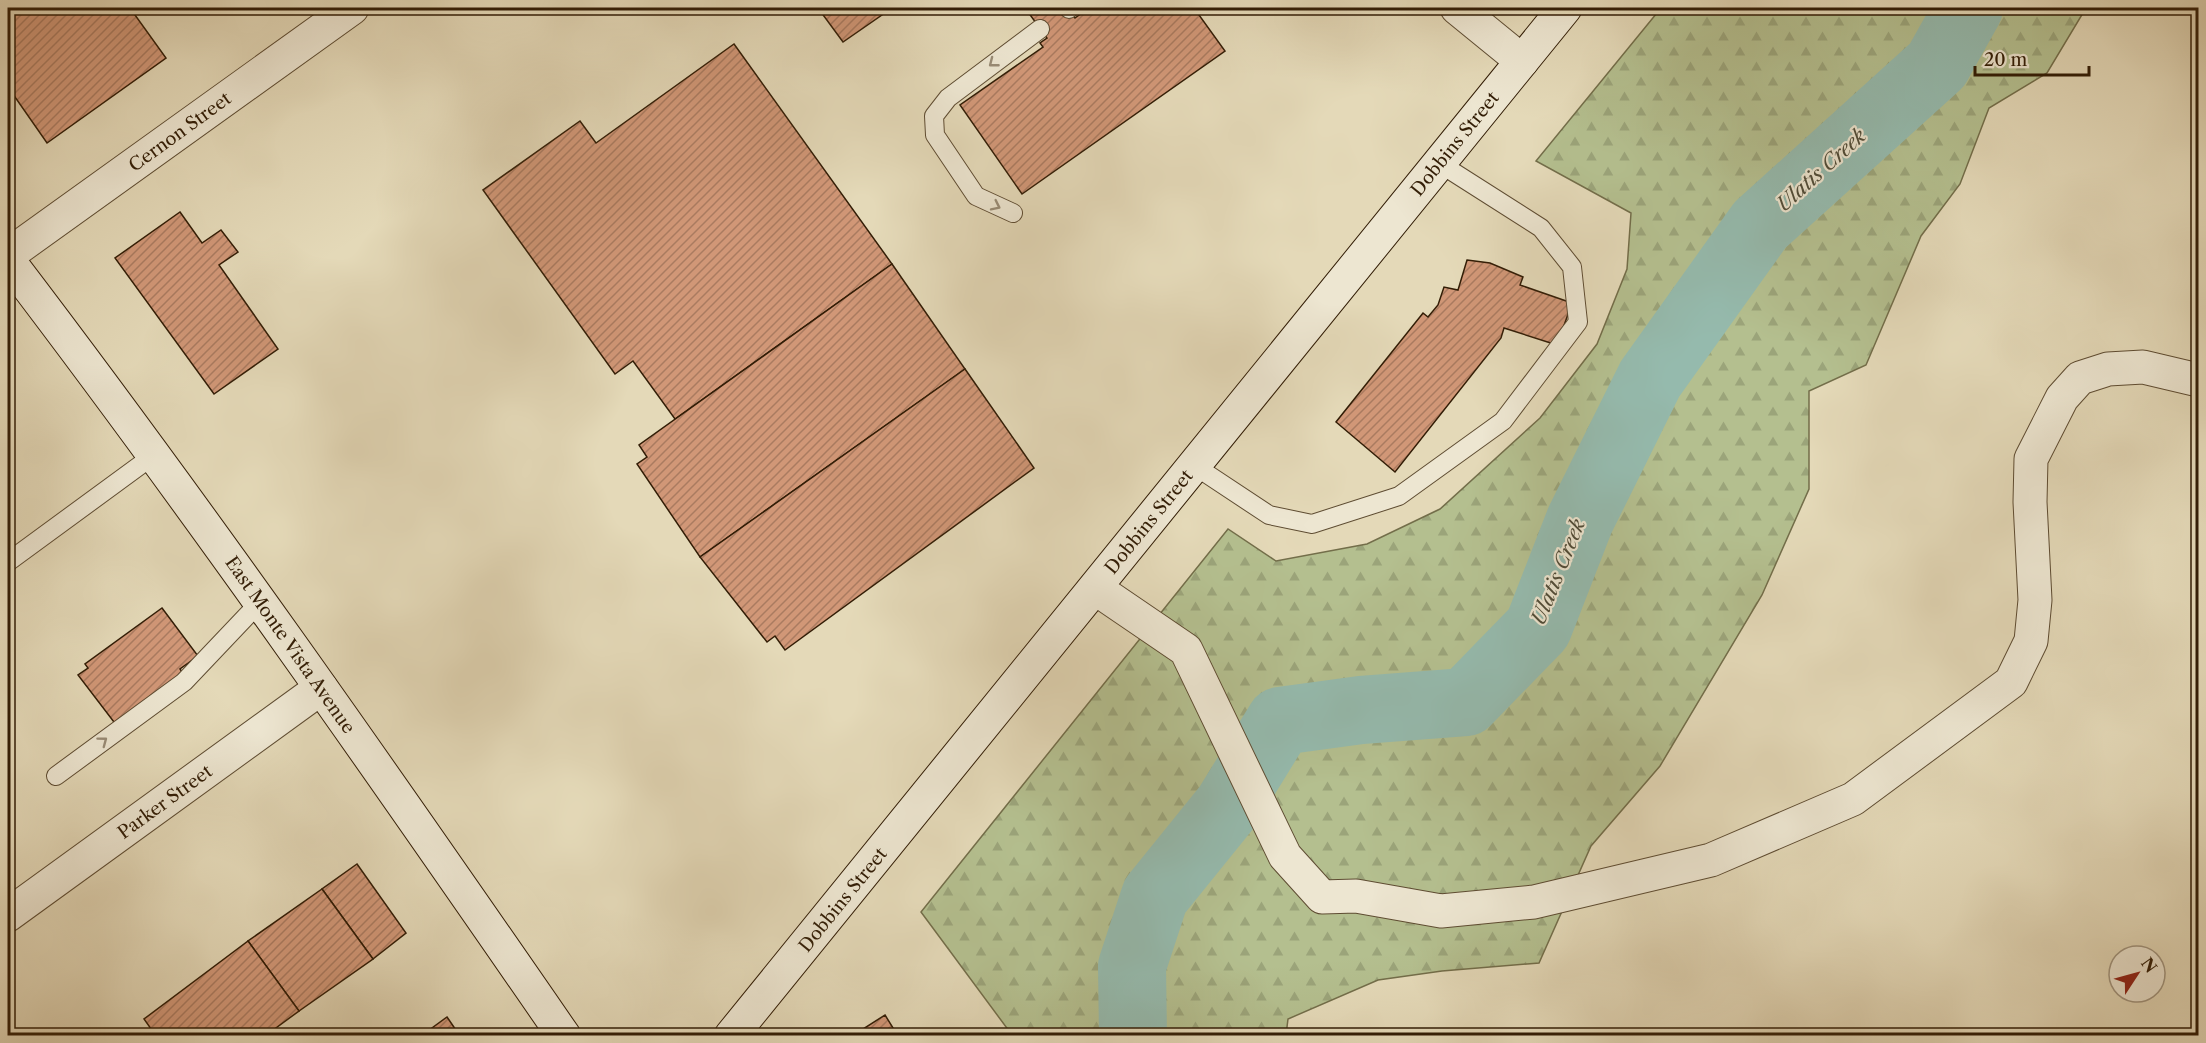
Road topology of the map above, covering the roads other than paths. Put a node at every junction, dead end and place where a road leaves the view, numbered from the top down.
1 (352, 8) edge
2 (1457, 8) edge
3 (1565, 8) edge
4 (1040, 28) dead end
5 (1522, 61) junction
6 (1439, 164) junction
7 (1012, 213) dead end
8 (8, 255) edge
9 (8, 260) edge
10 (2199, 380) edge
11 (154, 455) junction
12 (1195, 466) junction
13 (8, 562) edge
14 (1095, 588) junction
15 (260, 602) junction
16 (321, 688) junction
17 (56, 776) dead end
18 (8, 915) edge
19 (564, 1035) edge
20 (731, 1035) edge

1 - 8 street, Cernon Street
2 - 5 street
3 - 5 street, Dobbins Street
4 -> 7 lane
5 - 6 street, Dobbins Street
6 - 12 street, Dobbins Street
6 - 12 lane
9 - 11 street, East Monte Vista Avenue
10 - 14 street
11 - 13 lane
11 - 15 street, East Monte Vista Avenue
12 - 14 street, Dobbins Street
14 - 20 street, Dobbins Street
15 - 16 street, East Monte Vista Avenue
17 -> 15 lane
16 - 18 street, Parker Street
16 - 19 street, East Monte Vista Avenue

